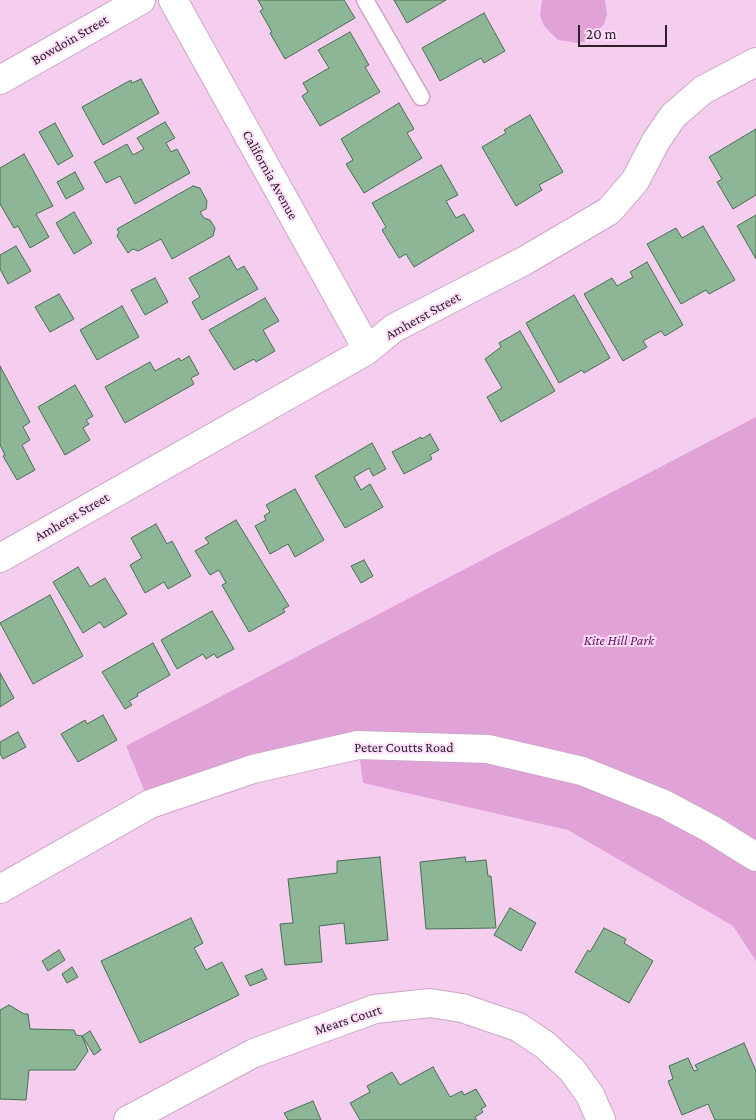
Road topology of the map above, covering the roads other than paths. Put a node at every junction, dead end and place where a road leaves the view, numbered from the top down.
1 (141, 0) edge
2 (172, 0) edge
3 (365, 0) edge
4 (756, 62) edge
5 (0, 80) edge
6 (421, 97) dead end
7 (366, 351) junction
8 (0, 558) edge
9 (756, 857) edge
10 (0, 889) edge
11 (128, 1120) edge
12 (600, 1120) edge

1 - 5 street, Bowdoin Street
2 - 7 street, California Avenue
3 - 6 lane
4 - 7 street, Amherst Street
7 - 8 street, Amherst Street
9 - 10 street, Peter Coutts Road
11 - 12 street, Mears Court

